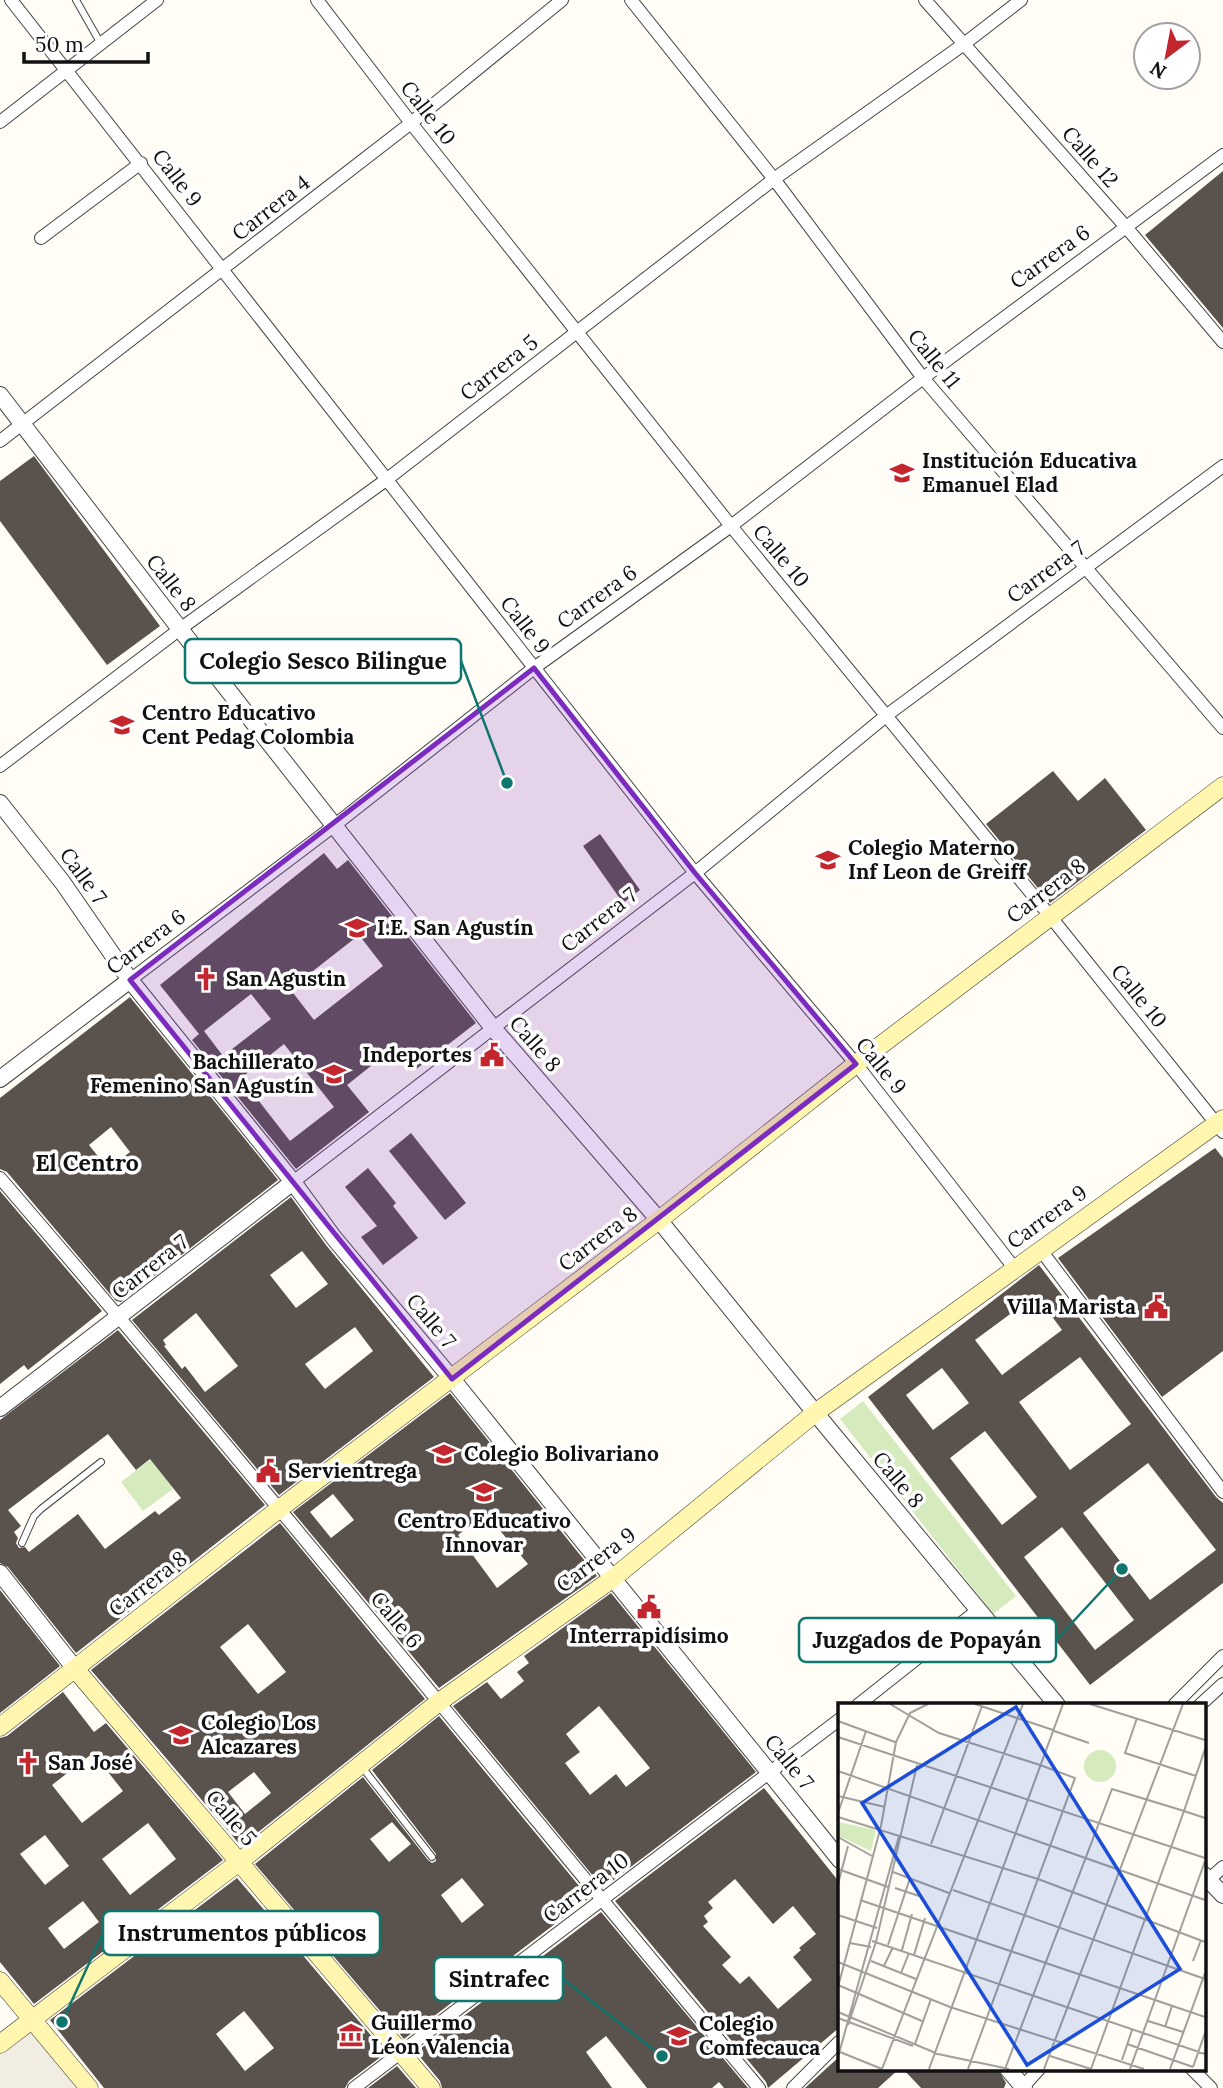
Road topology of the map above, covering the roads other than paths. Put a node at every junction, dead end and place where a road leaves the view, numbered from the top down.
1 (11, 0) edge
2 (76, 0) edge
3 (156, 0) edge
4 (317, 0) edge
5 (562, 0) edge
6 (631, 0) edge
7 (925, 0) edge
8 (1021, 0) edge
9 (101, 44) junction
10 (964, 44) junction
11 (67, 71) junction
12 (0, 122) edge
13 (411, 123) junction
14 (1223, 155) edge
15 (141, 163) junction
16 (774, 179) junction
17 (1126, 227) junction
18 (41, 238) dead end
19 (224, 269) junction
20 (576, 331) junction
21 (1223, 342) edge
22 (923, 377) junction
23 (0, 395) edge
24 (22, 425) junction
25 (0, 441) edge
26 (1223, 466) edge
27 (386, 480) junction
28 (731, 526) junction
29 (1088, 567) junction
30 (180, 629) junction
31 (534, 668) junction
32 (887, 715) junction
33 (1223, 728) edge
34 (0, 766) edge
35 (1223, 786) edge
36 (0, 803) edge
37 (335, 825) junction
38 (695, 873) junction
39 (1050, 916) junction
40 (130, 980) junction
41 (493, 1028) junction
42 (856, 1064) junction
43 (0, 1079) edge
44 (1221, 1125) edge
45 (0, 1178) edge
46 (293, 1182) junction
47 (659, 1220) junction
48 (1040, 1250) junction
49 (1015, 1269) junction
50 (120, 1317) junction
51 (452, 1378) junction
52 (0, 1408) edge
53 (815, 1413) junction
54 (101, 1462) dead end
55 (1223, 1490) edge
56 (279, 1509) junction
57 (22, 1543) dead end
58 (0, 1573) edge
59 (612, 1579) junction
60 (978, 1610) junction
61 (1223, 1656) edge
62 (76, 1670) junction
63 (1223, 1684) edge
64 (439, 1702) junction
65 (861, 1703) edge
66 (1055, 1703) edge
67 (1176, 1703) edge
68 (1202, 1703) edge
69 (838, 1721) edge
70 (0, 1727) edge
71 (361, 1765) junction
72 (771, 1773) junction
73 (432, 1857) dead end
74 (838, 1857) edge
75 (239, 1862) junction
76 (1223, 1867) edge
77 (1206, 1879) edge
78 (1206, 1881) edge
79 (1223, 1895) edge
80 (601, 1900) junction
81 (0, 1981) edge
82 (31, 2020) junction
83 (838, 2043) edge
84 (0, 2044) edge
85 (401, 2052) junction
86 (1009, 2070) edge
87 (1038, 2070) edge
88 (1193, 2070) edge
89 (1023, 2087) edge
90 (89, 2088) edge
91 (355, 2088) edge
92 (431, 2088) edge
93 (760, 2088) edge
94 (793, 2088) edge
95 (1211, 2088) edge

1 - 11 street, Calle 9
2 - 9 lane
3 - 9 street
4 - 13 street, Calle 10
5 - 13 street, Carrera 4
6 - 16 street, Calle 11
7 - 10 street, Calle 12
8 - 10 street, Carrera 5
9 - 11 street
10 - 16 street, Carrera 5
10 - 17 street, Calle 12
11 - 12 street
11 - 15 street, Calle 9
13 - 19 street, Carrera 4
13 - 20 street, Calle 10
14 - 17 street, Carrera 6
15 - 18 street
15 - 19 street, Calle 9
16 - 20 street, Carrera 5
16 - 22 street, Calle 11
17 - 21 street, Calle 12
17 - 22 street, Carrera 6
19 - 24 street, Carrera 4
19 - 27 street, Calle 9
20 - 27 street, Carrera 5
20 - 28 street, Calle 10
22 - 28 street, Carrera 6
22 - 29 street, Calle 11
23 - 24 street, Calle 8
24 - 25 street, Carrera 4
24 - 30 street, Calle 8
26 - 29 street, Carrera 7
27 - 30 street, Carrera 5
27 - 31 street, Calle 9
28 - 31 street, Carrera 6
28 - 32 street, Calle 10
29 - 32 street, Carrera 7
29 - 33 street, Calle 11
30 - 34 street, Carrera 5
30 - 37 street, Calle 8
31 - 37 street, Carrera 6
31 - 38 street, Calle 9
32 - 38 street, Carrera 7
32 - 39 street, Calle 10
35 - 39 main road, Carrera 8
36 - 40 street, Calle 7
37 - 40 street, Carrera 6
37 - 41 street, Calle 8
38 - 41 street, Carrera 7
38 - 42 street, Calle 9
39 - 42 main road, Carrera 8
39 - 44 street, Calle 10
40 - 43 street, Carrera 6
40 - 46 street, Calle 7
41 - 46 street, Carrera 7
41 - 47 street, Calle 8
42 - 47 main road, Carrera 8
42 - 49 street, Calle 9
44 - 48 main road, Carrera 9
45 - 50 street, Calle 6
46 - 50 street, Carrera 7
46 - 51 street, Calle 7
47 - 51 main road, Carrera 8
47 - 53 street, Calle 8
48 - 49 main road, Carrera 9
48 - 55 street
49 - 53 main road, Carrera 9
50 - 52 street, Carrera 7
50 - 56 street, Calle 6
51 - 56 main road, Carrera 8
51 - 59 street, Calle 7
53 - 59 main road, Carrera 9
53 - 60 street, Calle 8
54 - 57 lane
56 - 62 main road, Carrera 8
56 - 64 street, Calle 6
58 - 62 street, Calle 5
59 - 64 main road, Carrera 9
59 - 72 street, Calle 7
60 - 65 street
60 - 66 street, Calle 8
61 - 67 street
62 - 70 main road, Carrera 8
62 - 75 main road, Calle 5
63 - 68 street
64 - 71 main road, Carrera 9
64 - 80 street, Calle 6
69 - 72 street, Carrera 10
71 - 73 lane
71 - 75 main road, Carrera 9
72 - 74 street, Calle 7
72 - 80 street, Carrera 10
75 - 82 main road, Carrera 9
75 - 85 main road, Calle 5
76 - 77 street
78 - 79 street
80 - 85 street, Carrera 10
80 - 93 street, Calle 6
81 - 82 main road
82 - 84 main road, Carrera 9
82 - 90 main road
83 - 94 street
85 - 91 street, Carrera 10
85 - 92 main road, Calle 5
86 - 89 street
87 - 89 street
88 - 95 street

